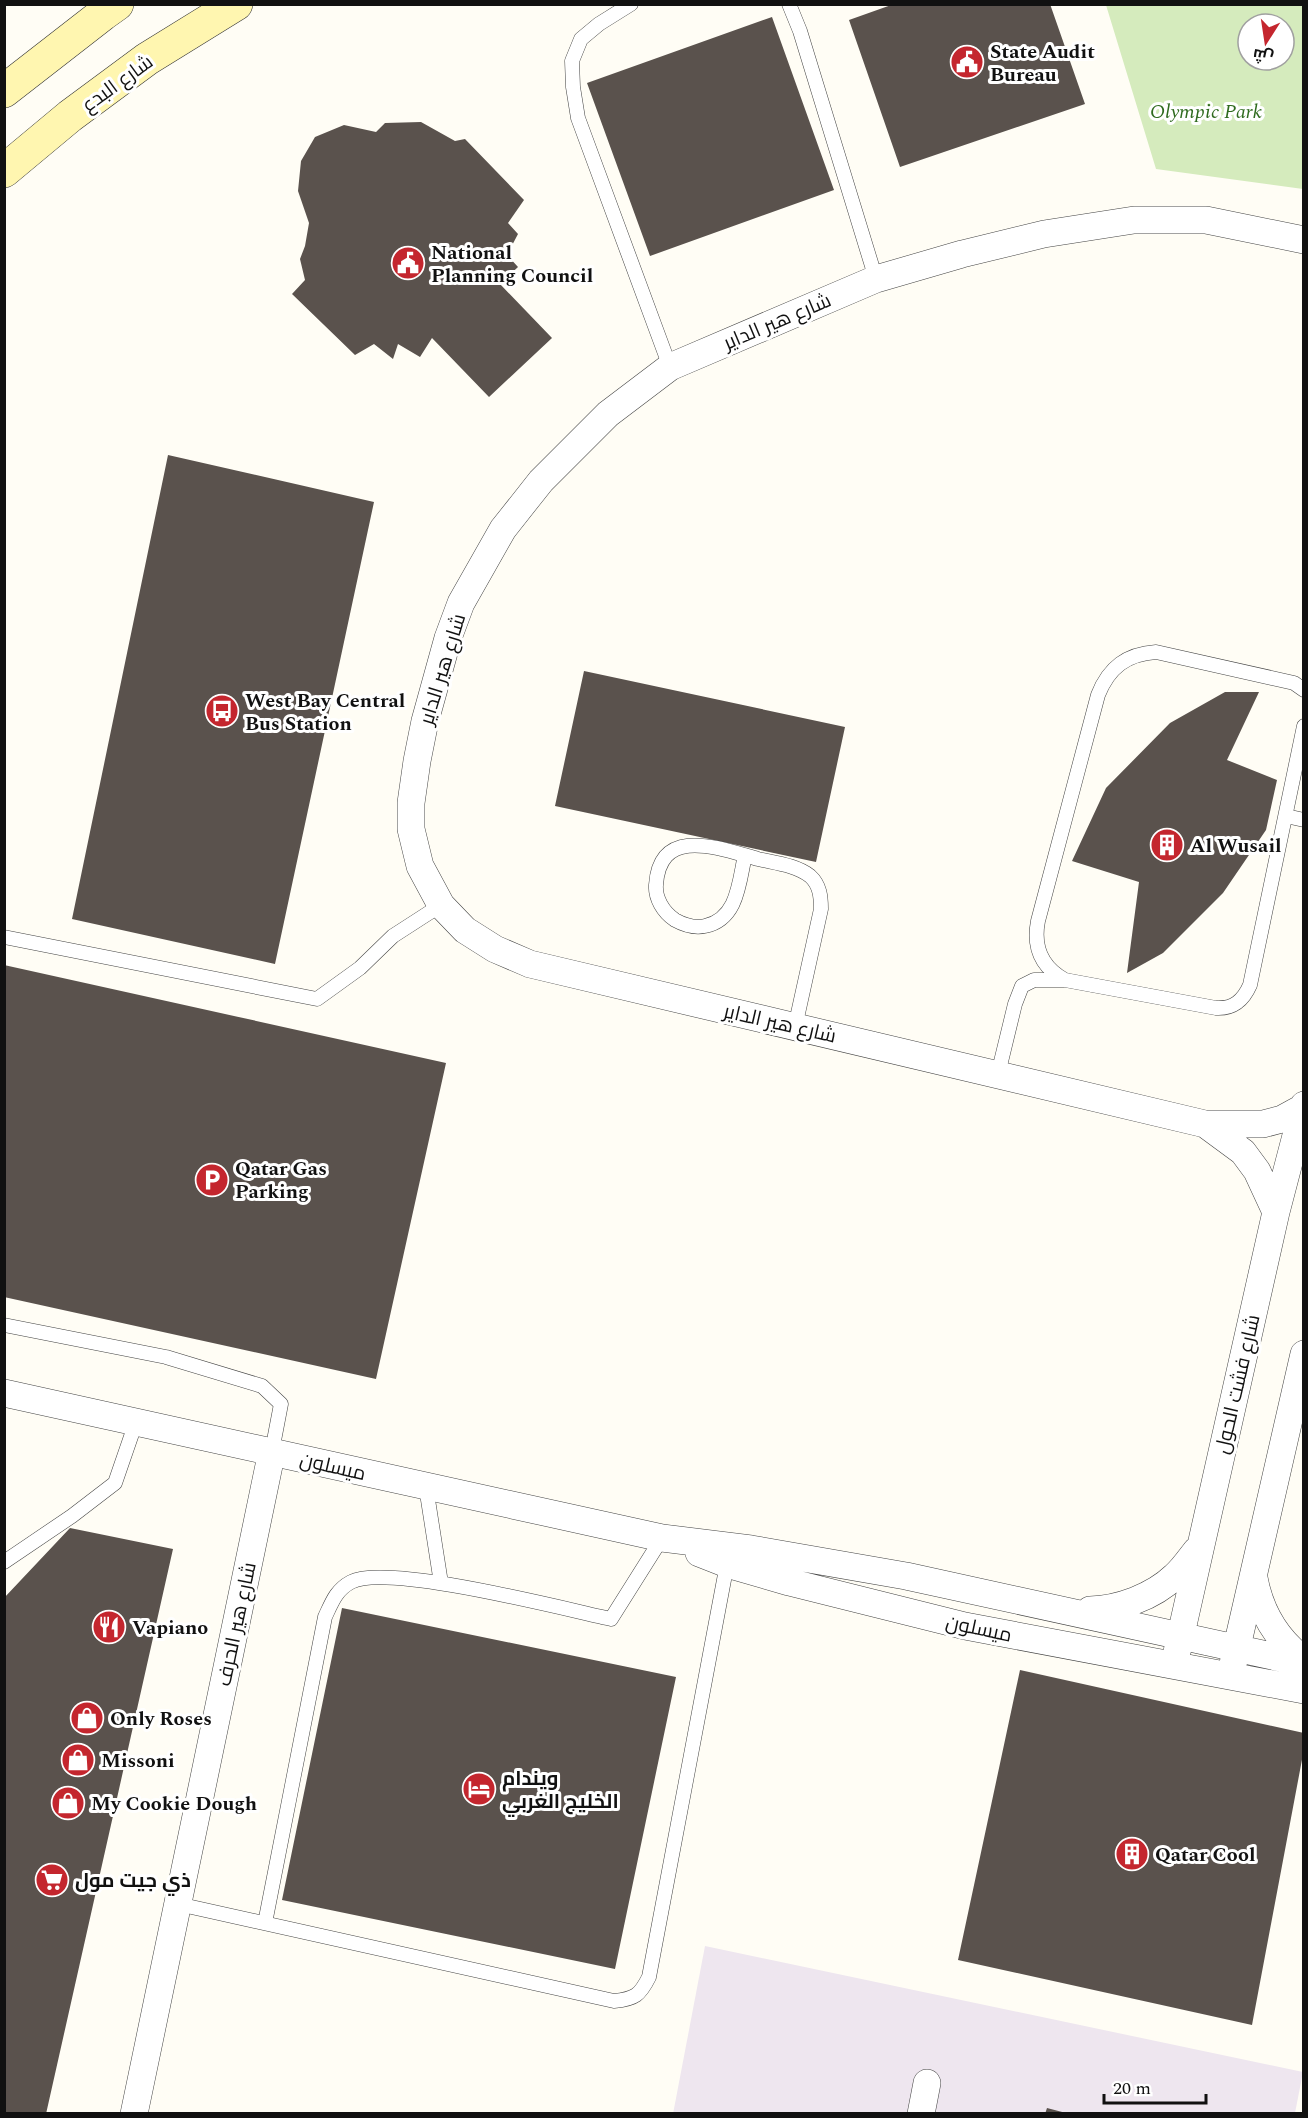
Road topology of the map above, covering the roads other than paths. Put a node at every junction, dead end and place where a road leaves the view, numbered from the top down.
1 (117, 4) edge
2 (236, 4) edge
3 (632, 4) edge
4 (789, 4) edge
5 (4, 91) edge
6 (4, 171) edge
7 (1304, 240) edge
8 (876, 279) junction
9 (670, 367) junction
10 (1304, 690) edge
11 (1304, 726) edge
12 (1301, 749) edge
13 (1286, 816) junction
14 (1304, 820) edge
15 (745, 855) junction
16 (441, 905) junction
17 (4, 937) edge
18 (1065, 980) junction
19 (795, 1027) junction
20 (998, 1074) junction
21 (1303, 1106) edge
22 (1205, 1124) junction
23 (1276, 1212) junction
24 (4, 1324) edge
25 (1304, 1354) edge
26 (4, 1393) edge
27 (136, 1422) junction
28 (272, 1451) junction
29 (426, 1487) junction
30 (662, 1538) junction
31 (1199, 1548) junction
32 (4, 1562) edge
33 (727, 1564) junction
34 (1253, 1574) junction
35 (441, 1583) junction
36 (1068, 1611) junction
37 (1180, 1636) junction
38 (1237, 1648) junction
39 (1304, 1662) edge
40 (1174, 1665) junction
41 (1230, 1677) junction
42 (1304, 1690) edge
43 (178, 1904) junction
44 (265, 1923) junction
45 (927, 2083) dead end
46 (134, 2114) edge
47 (921, 2114) edge

1 - 5 main road
2 - 6 main road, شارع البدع
3 - 9 lane
4 - 8 lane
7 - 8 street, شارع هير الداير
8 - 9 street, شارع هير الداير
9 - 16 street, شارع هير الداير
10 - 18 lane
11 - 12 lane
12 - 13 lane
13 - 14 lane
13 - 18 lane
15 - 15 lane
15 - 19 lane
16 - 17 lane
16 - 19 street, شارع هير الداير
18 - 20 lane
19 - 20 street, شارع هير الداير
20 - 22 street, شارع هير الداير
21 - 22 street, شارع هير الداير
21 - 23 street, شارع فشت الحول
22 - 23 street, شارع هير الداير
23 - 31 street, شارع فشت الحول
24 - 28 lane
25 - 34 street
26 - 27 street, ميسلون
27 - 28 street, ميسلون
27 - 32 lane
28 - 29 street, ميسلون
28 - 43 street, شارع هير الحرف
29 - 30 street, ميسلون
29 - 35 lane
30 - 33 street, ميسلون
30 - 35 lane
30 - 36 street, ميسلون
31 - 36 street
31 - 37 street, شارع فشت الحول
33 - 40 street, ميسلون
33 - 44 lane
34 - 38 street
34 - 39 street
35 - 44 lane
36 - 37 street, ميسلون
37 - 38 street, ميسلون
37 - 40 street, شارع فشت الحول
38 - 39 street, ميسلون
38 - 41 street
40 - 41 street, ميسلون
41 - 42 street, ميسلون
43 - 44 lane
43 - 46 street, شارع هير الحرف
45 - 47 street

